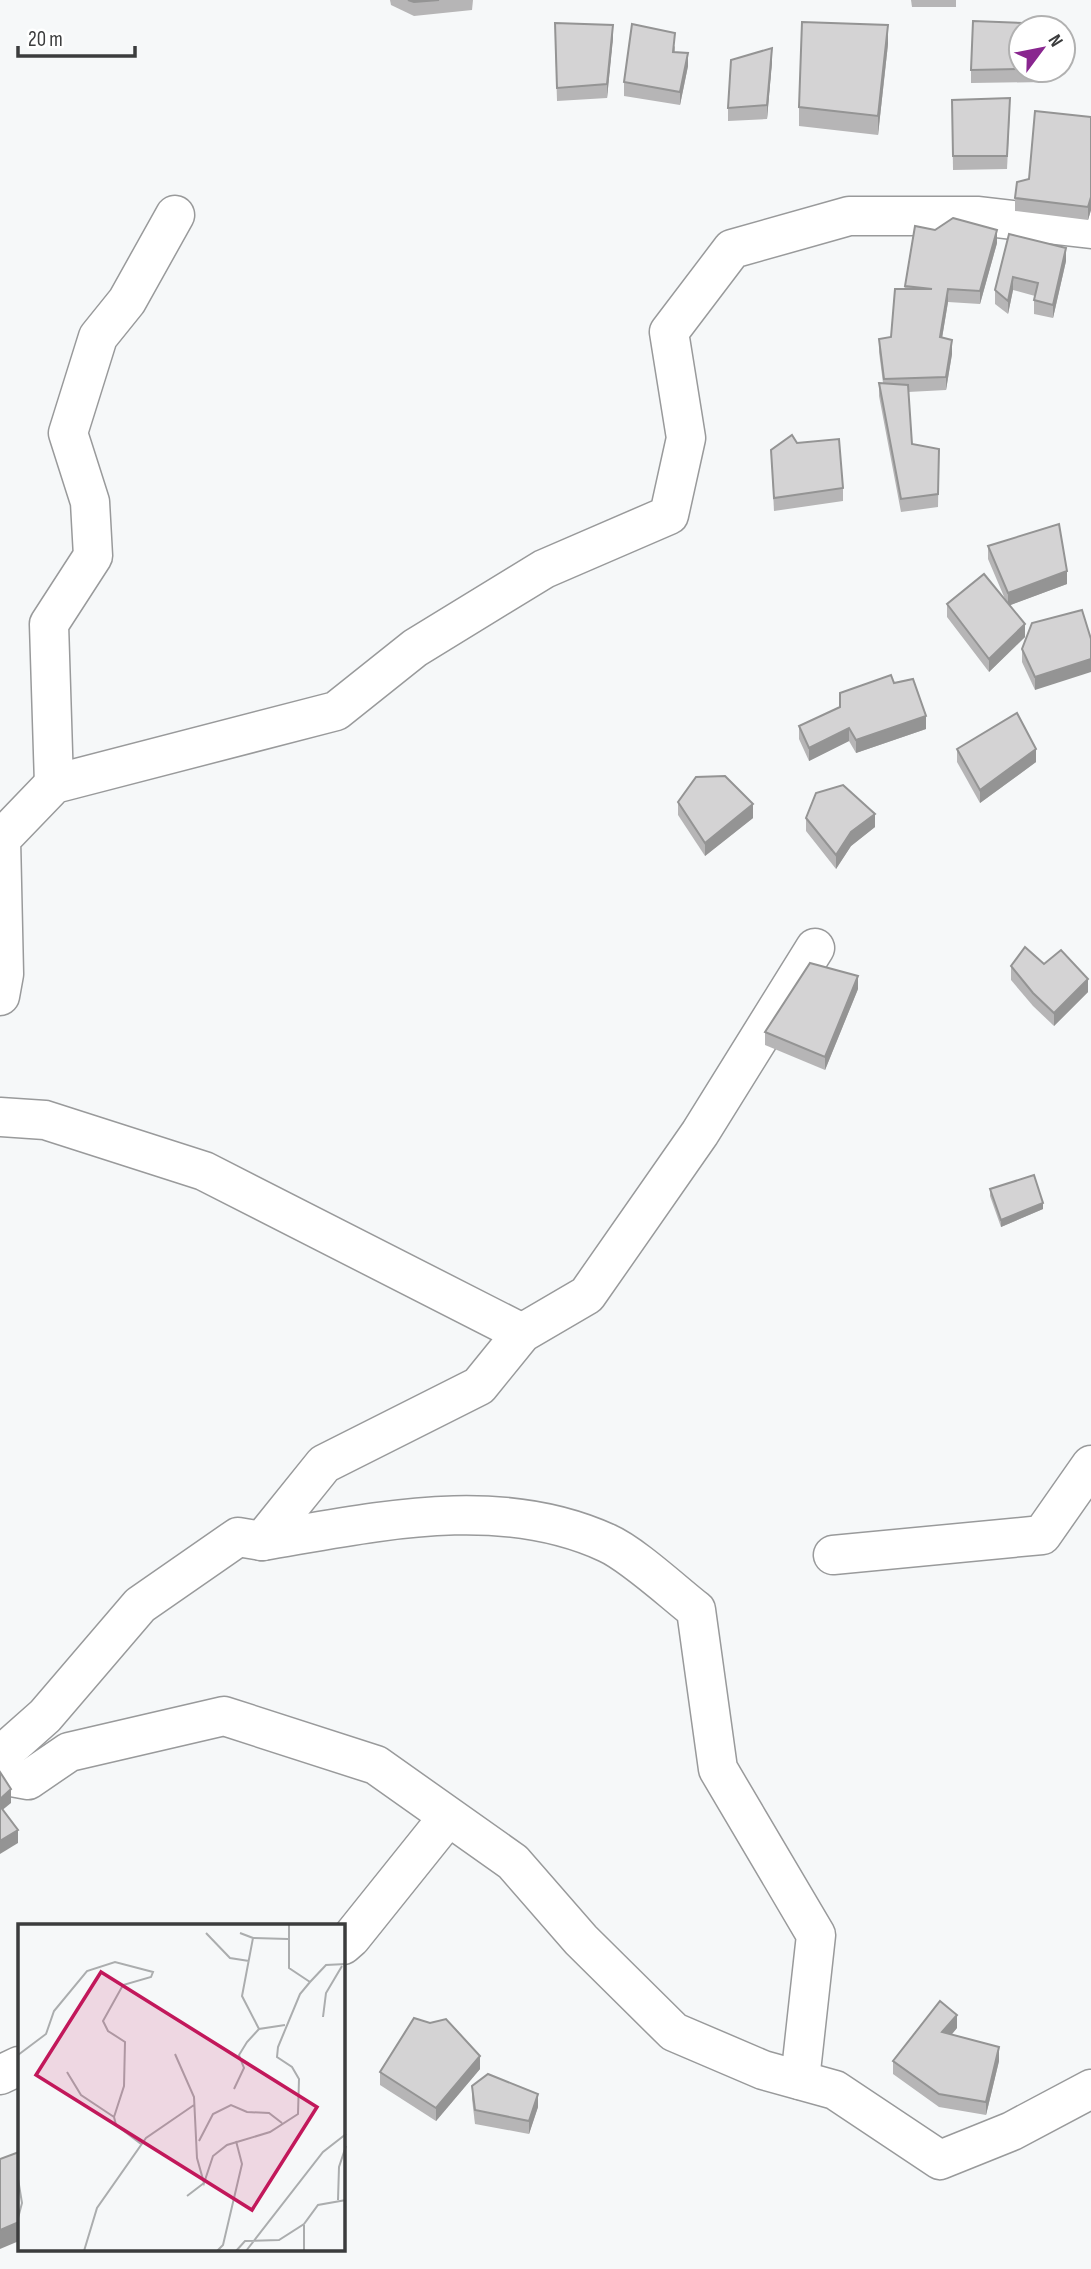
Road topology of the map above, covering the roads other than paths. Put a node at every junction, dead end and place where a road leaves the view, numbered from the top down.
1 (175, 215) dead end
2 (1091, 229) edge
3 (54, 784) junction
4 (815, 948) dead end
5 (0, 996) edge
6 (0, 1117) edge
7 (522, 1333) junction
8 (1091, 1465) edge
9 (262, 1541) junction
10 (833, 1555) dead end
11 (0, 1756) edge
12 (0, 1775) edge
13 (448, 1817) junction
14 (345, 1943) edge
15 (18, 2066) edge
16 (0, 2075) edge
17 (800, 2080) junction
18 (1091, 2090) edge

1 - 3 street
2 - 3 street
3 - 5 street
4 - 7 street
6 - 7 street
7 - 9 street
8 - 10 street
9 - 11 street
9 - 17 street
12 - 13 street
13 - 14 street
13 - 17 street
15 - 16 street
17 - 18 street

